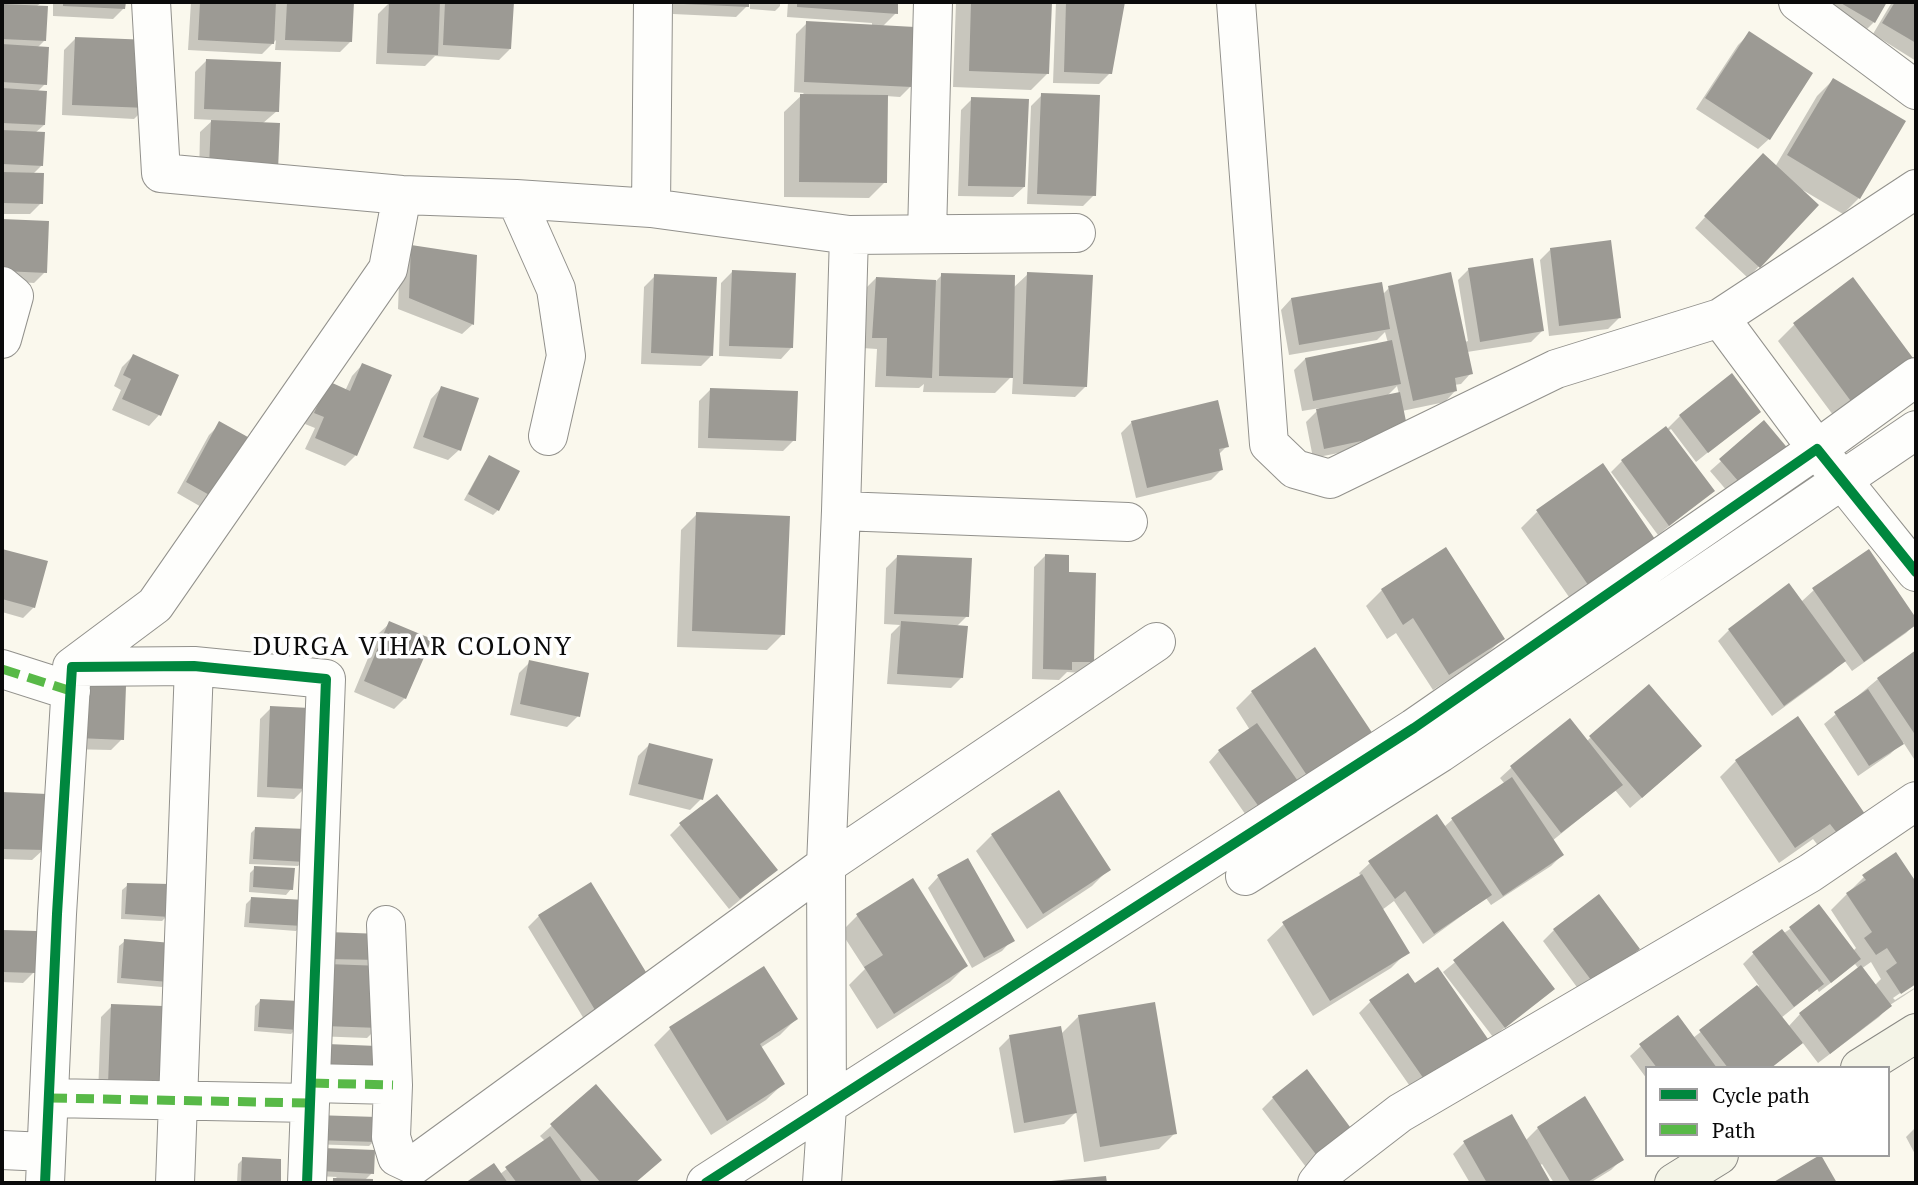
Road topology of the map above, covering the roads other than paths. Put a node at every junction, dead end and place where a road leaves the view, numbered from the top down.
1 (151, 2) edge
2 (653, 2) edge
3 (933, 2) edge
4 (1236, 2) edge
5 (1798, 2) edge
6 (1916, 90) edge
7 (1916, 189) edge
8 (402, 195) junction
9 (516, 199) junction
10 (651, 208) junction
11 (1076, 233) dead end
12 (849, 234) junction
13 (927, 234) junction
14 (2, 286) edge
15 (1720, 318) junction
16 (2, 339) edge
17 (1916, 377) edge
18 (1916, 430) edge
19 (548, 436) dead end
20 (1817, 449) junction
21 (1842, 482) junction
22 (841, 511) junction
23 (1128, 522) dead end
24 (1916, 572) edge
25 (1156, 642) dead end
26 (194, 666) junction
27 (2, 669) edge
28 (71, 679) junction
29 (1916, 801) edge
30 (826, 865) junction
31 (1245, 876) dead end
32 (386, 925) dead end
33 (1916, 1032) edge
34 (1863, 1066) edge
35 (393, 1085) junction
36 (310, 1093) junction
37 (48, 1098) junction
38 (178, 1100) junction
39 (827, 1107) junction
40 (2, 1150) edge
41 (1716, 1157) edge
42 (46, 1167) edge
43 (175, 1183) edge
44 (307, 1183) edge
45 (706, 1183) edge
46 (822, 1183) edge
47 (1317, 1183) edge
48 (1674, 1183) edge

1 - 8 street
2 - 10 street
3 - 13 street
4 - 15 street
5 - 6 street
7 - 15 street
8 - 9 street
8 - 28 street
9 - 10 street
9 - 19 street
10 - 12 street
11 - 13 street
12 - 13 street
12 - 22 street
14 - 16 street
15 - 20 street
17 - 20 street
18 - 21 street
20 - 21 street
20 - 39 street
21 - 24 street
21 - 31 street
22 - 23 street
22 - 30 street
25 - 30 street
26 - 28 street
26 - 36 street
26 - 38 street
27 - 28 street
28 - 37 street
29 - 47 street
30 - 35 street
30 - 39 street
32 - 35 street
33 - 34 main road
35 - 36 street
36 - 38 street
36 - 44 street
37 - 38 street
37 - 42 street
38 - 43 street
39 - 45 street
39 - 46 street
40 - 42 street
41 - 48 main road

